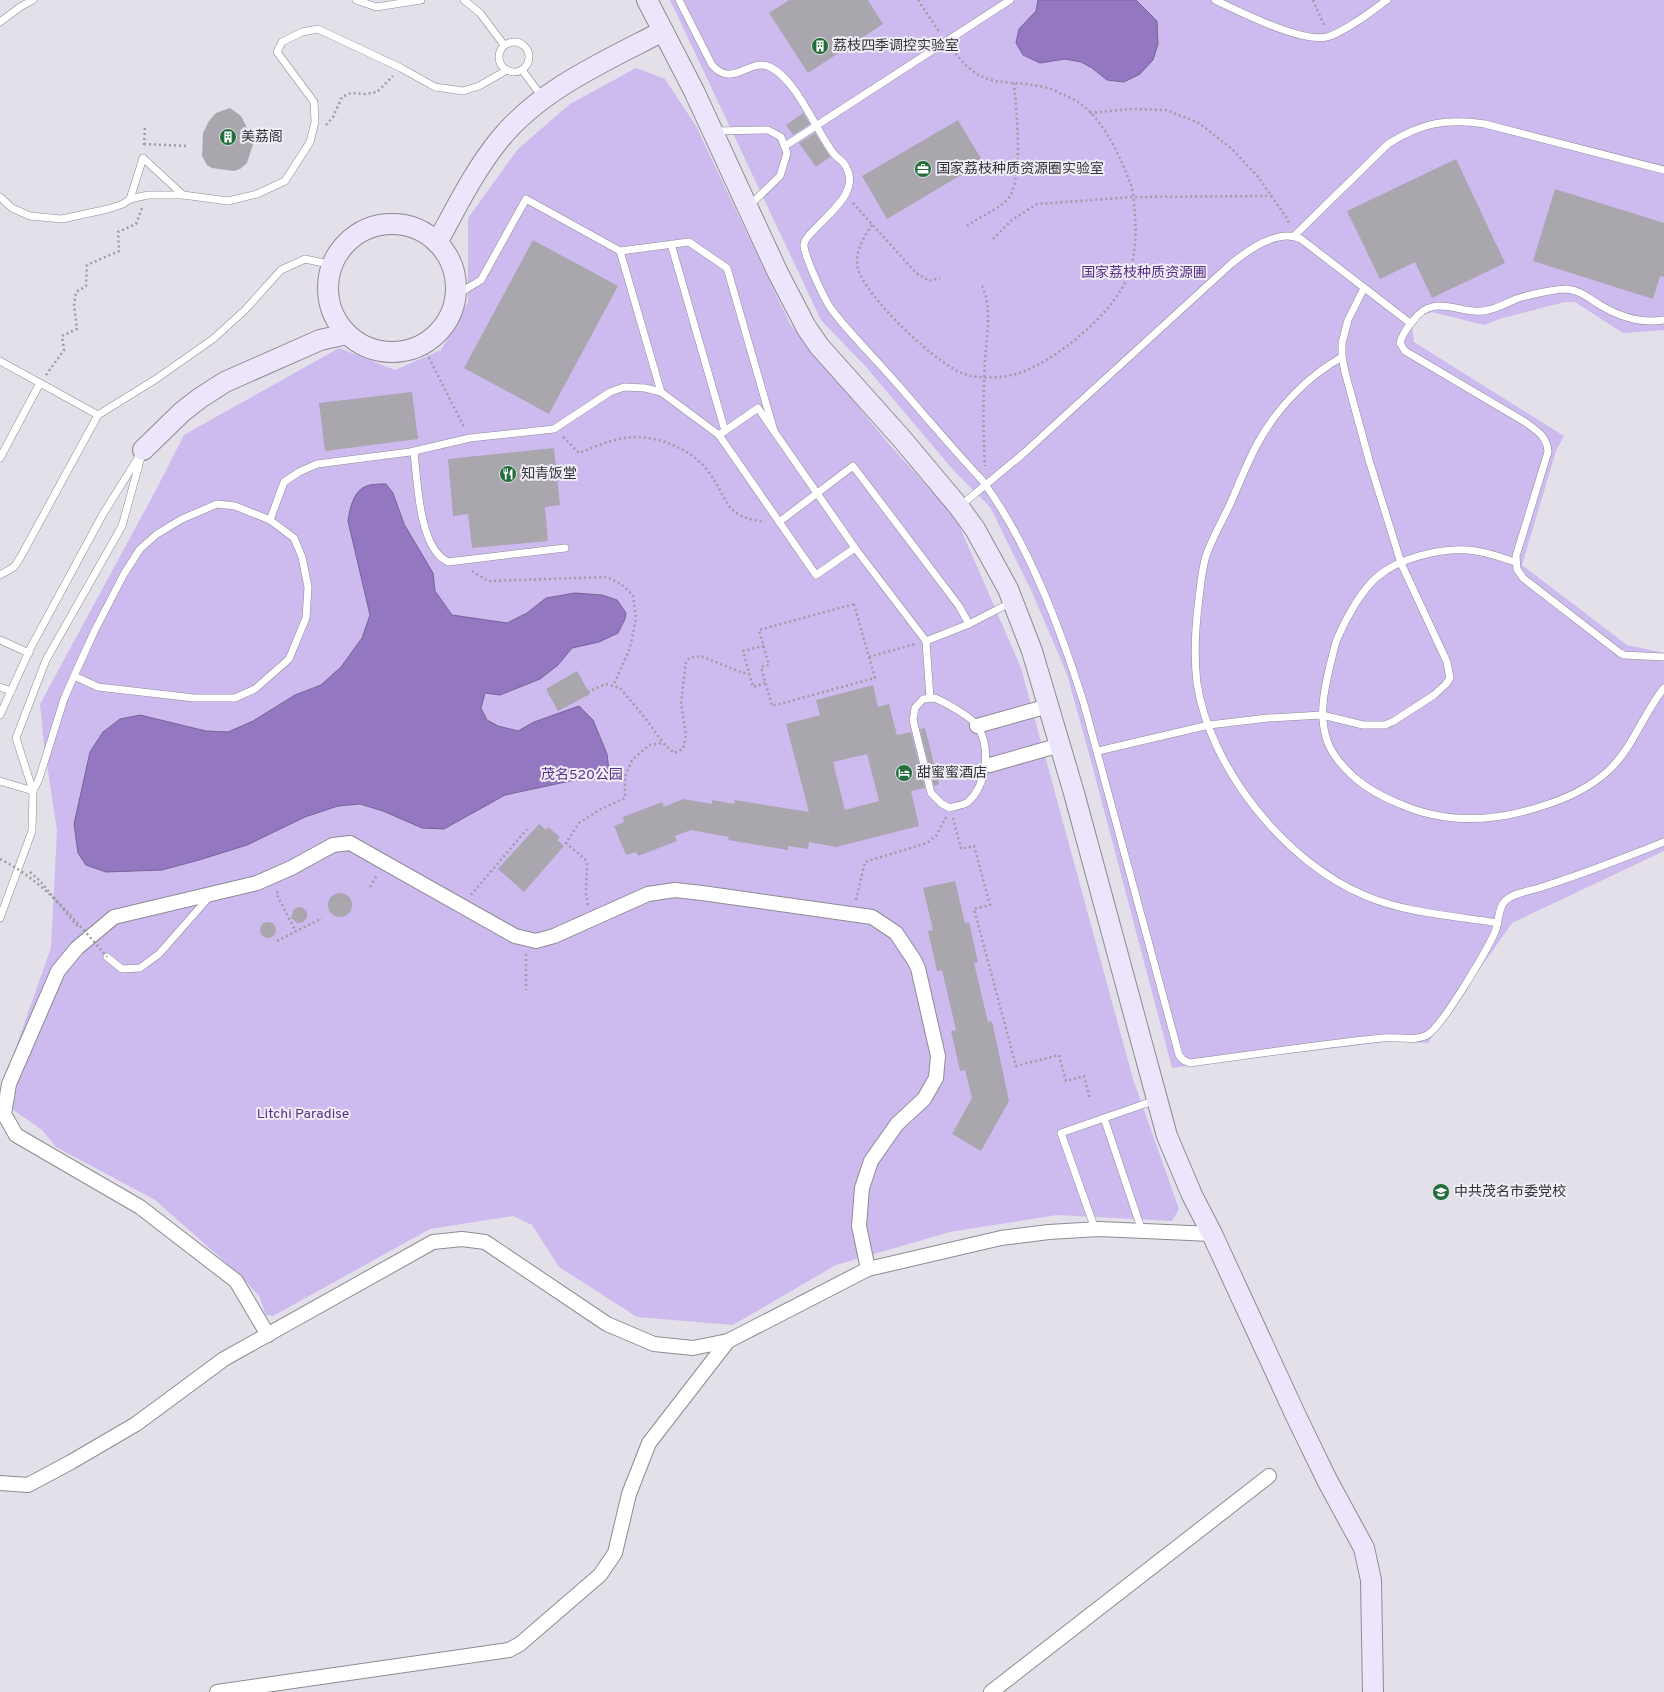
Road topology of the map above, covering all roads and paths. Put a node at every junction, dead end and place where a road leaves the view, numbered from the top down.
1 (33, 0) edge
2 (356, 0) edge
3 (421, 0) edge
4 (464, 0) edge
5 (647, 0) edge
6 (679, 0) edge
7 (918, 0) edge
8 (1010, 0) edge
9 (1215, 0) edge
10 (1313, 0) edge
11 (1387, 0) edge
12 (0, 22) edge
13 (662, 31) junction
14 (1329, 36) junction
15 (946, 42) junction
16 (504, 45) junction
17 (401, 68) junction
18 (507, 70) junction
19 (522, 70) junction
20 (1014, 83) junction
21 (543, 98) junction
22 (1090, 113) junction
23 (817, 126) junction
24 (144, 127) dead end
25 (712, 131) junction
26 (312, 133) junction
27 (144, 144) junction
28 (188, 146) dead end
29 (784, 146) junction
30 (143, 158) junction
31 (1664, 170) edge
32 (846, 195) junction
33 (183, 196) junction
34 (1272, 196) junction
35 (0, 197) edge
36 (1133, 197) junction
37 (130, 199) junction
38 (748, 207) junction
39 (136, 224) dead end
40 (872, 225) junction
41 (967, 226) dead end
42 (1292, 236) junction
43 (992, 239) dead end
44 (437, 242) junction
45 (671, 244) junction
46 (620, 251) junction
47 (332, 265) junction
48 (940, 278) dead end
49 (982, 286) dead end
50 (1364, 288) junction
51 (456, 295) junction
52 (1664, 320) edge
53 (1410, 324) junction
54 (347, 334) junction
55 (422, 344) junction
56 (1342, 357) junction
57 (0, 361) edge
58 (984, 378) junction
59 (40, 383) junction
60 (661, 392) junction
61 (98, 415) junction
62 (554, 429) junction
63 (774, 431) junction
64 (722, 433) junction
65 (470, 438) junction
66 (143, 450) junction
67 (414, 452) junction
68 (0, 458) edge
69 (985, 484) junction
70 (817, 494) junction
71 (959, 507) junction
72 (270, 520) junction
73 (780, 524) junction
74 (565, 548) dead end
75 (855, 548) junction
76 (455, 561) junction
77 (1515, 562) junction
78 (1401, 563) junction
79 (0, 575) edge
80 (1013, 601) junction
81 (969, 624) junction
82 (0, 640) edge
83 (926, 641) junction
84 (764, 646) junction
85 (29, 653) junction
86 (869, 657) junction
87 (1664, 658) edge
88 (749, 673) junction
89 (74, 676) junction
90 (766, 683) junction
91 (613, 686) junction
92 (0, 687) edge
93 (1664, 688) edge
94 (11, 691) junction
95 (583, 694) dead end
96 (930, 698) junction
97 (1048, 706) junction
98 (0, 715) edge
99 (1322, 715) junction
100 (1209, 725) junction
101 (977, 726) junction
102 (663, 743) junction
103 (1060, 745) junction
104 (1098, 751) junction
105 (990, 765) dead end
106 (0, 781) edge
107 (33, 791) junction
108 (950, 808) junction
109 (527, 829) dead end
110 (1664, 842) edge
111 (0, 859) edge
112 (20, 864) junction
113 (210, 895) junction
114 (461, 906) junction
115 (284, 908) dead end
116 (853, 915) junction
117 (0, 918) edge
118 (322, 918) dead end
119 (591, 920) junction
120 (1498, 923) junction
121 (296, 932) junction
122 (526, 939) junction
123 (86, 940) junction
124 (277, 941) dead end
125 (107, 958) joint
126 (526, 990) dead end
127 (1090, 1099) dead end
128 (1156, 1100) junction
129 (1104, 1118) junction
130 (1095, 1229) junction
131 (1142, 1231) junction
132 (1212, 1234) junction
133 (868, 1269) junction
134 (268, 1334) junction
135 (728, 1341) junction
136 (1269, 1476) dead end
137 (0, 1483) edge
138 (217, 1692) edge
139 (991, 1692) edge
140 (1373, 1692) edge

1 - 12 lane
2 - 3 lane
4 - 16 lane
5 - 13 main road
6 - 23 lane
7 - 15 path
8 - 15 lane
9 - 14 lane
10 - 14 path
11 - 14 lane
13 - 21 main road
13 - 25 main road
15 - 20 path
15 - 23 lane
16 - 18 lane
16 - 19 lane
17 - 18 lane
17 - 26 path
17 - 26 lane
18 - 19 lane
19 - 21 lane
20 - 22 path
20 - 41 path
21 - 44 main road
22 - 34 path
22 - 36 path
23 - 29 lane
23 - 32 lane
24 - 27 path
25 - 29 lane
25 - 38 main road
26 - 33 lane
27 - 28 path
27 - 30 path
29 - 38 lane
30 - 33 lane
30 - 37 lane
31 - 42 lane
32 - 40 path
32 - 69 lane
33 - 37 lane
34 - 36 path
34 - 42 path
35 - 37 lane
36 - 43 path
36 - 58 path
38 - 71 main road
39 - 59 path
40 - 48 path
40 - 58 path
42 - 50 lane
42 - 69 lane
44 - 47 main road
44 - 51 main road
45 - 46 lane
45 - 63 lane
45 - 64 lane
46 - 51 lane
46 - 60 lane
47 - 54 main road
47 - 61 lane
49 - 58 path
50 - 53 lane
50 - 56 lane
51 - 55 main road
52 - 53 lane
53 - 77 lane
54 - 55 main road
54 - 66 main road
55 - 65 path
56 - 78 lane
56 - 100 lane
57 - 59 lane
58 - 69 path
59 - 61 lane
59 - 68 lane
60 - 62 lane
60 - 64 lane
61 - 79 lane
62 - 65 lane
62 - 73 path
63 - 64 lane
63 - 70 lane
64 - 73 lane
65 - 67 lane
66 - 85 lane
66 - 107 lane
67 - 72 lane
67 - 76 lane
69 - 71 lane
69 - 104 lane
70 - 73 lane
70 - 75 lane
70 - 81 lane
71 - 80 main road
72 - 89 lane
72 - 89 lane
73 - 75 lane
74 - 76 lane
75 - 83 lane
76 - 91 path
77 - 78 lane
77 - 87 lane
78 - 99 lane
78 - 99 lane
80 - 81 lane
80 - 97 main road
81 - 83 lane
82 - 85 lane
83 - 86 path
83 - 96 lane
84 - 86 path
84 - 88 path
84 - 90 path
85 - 94 lane
86 - 90 path
88 - 90 path
88 - 102 path
89 - 107 lane
91 - 95 path
91 - 102 path
92 - 94 lane
93 - 99 lane
94 - 98 lane
96 - 101 lane
96 - 108 lane
97 - 101 street
97 - 103 main road
99 - 100 lane
100 - 104 lane
100 - 120 lane
101 - 108 lane
102 - 119 path
103 - 105 street
103 - 128 main road
104 - 120 lane
106 - 107 lane
107 - 112 lane
108 - 116 path
108 - 127 path
109 - 114 path
110 - 120 lane
111 - 125 path, bridge
112 - 117 lane
112 - 123 path
113 - 114 street
113 - 123 street
113 - 125 lane
114 - 122 street
115 - 121 path
116 - 119 street
116 - 133 street
118 - 121 path
119 - 122 street
121 - 124 path
122 - 126 path
123 - 134 street
128 - 129 lane
128 - 132 main road
129 - 130 lane
129 - 131 lane
130 - 131 street
130 - 133 street
131 - 132 street
132 - 140 main road
133 - 135 street
134 - 135 street
134 - 137 street
135 - 138 street
136 - 139 street

